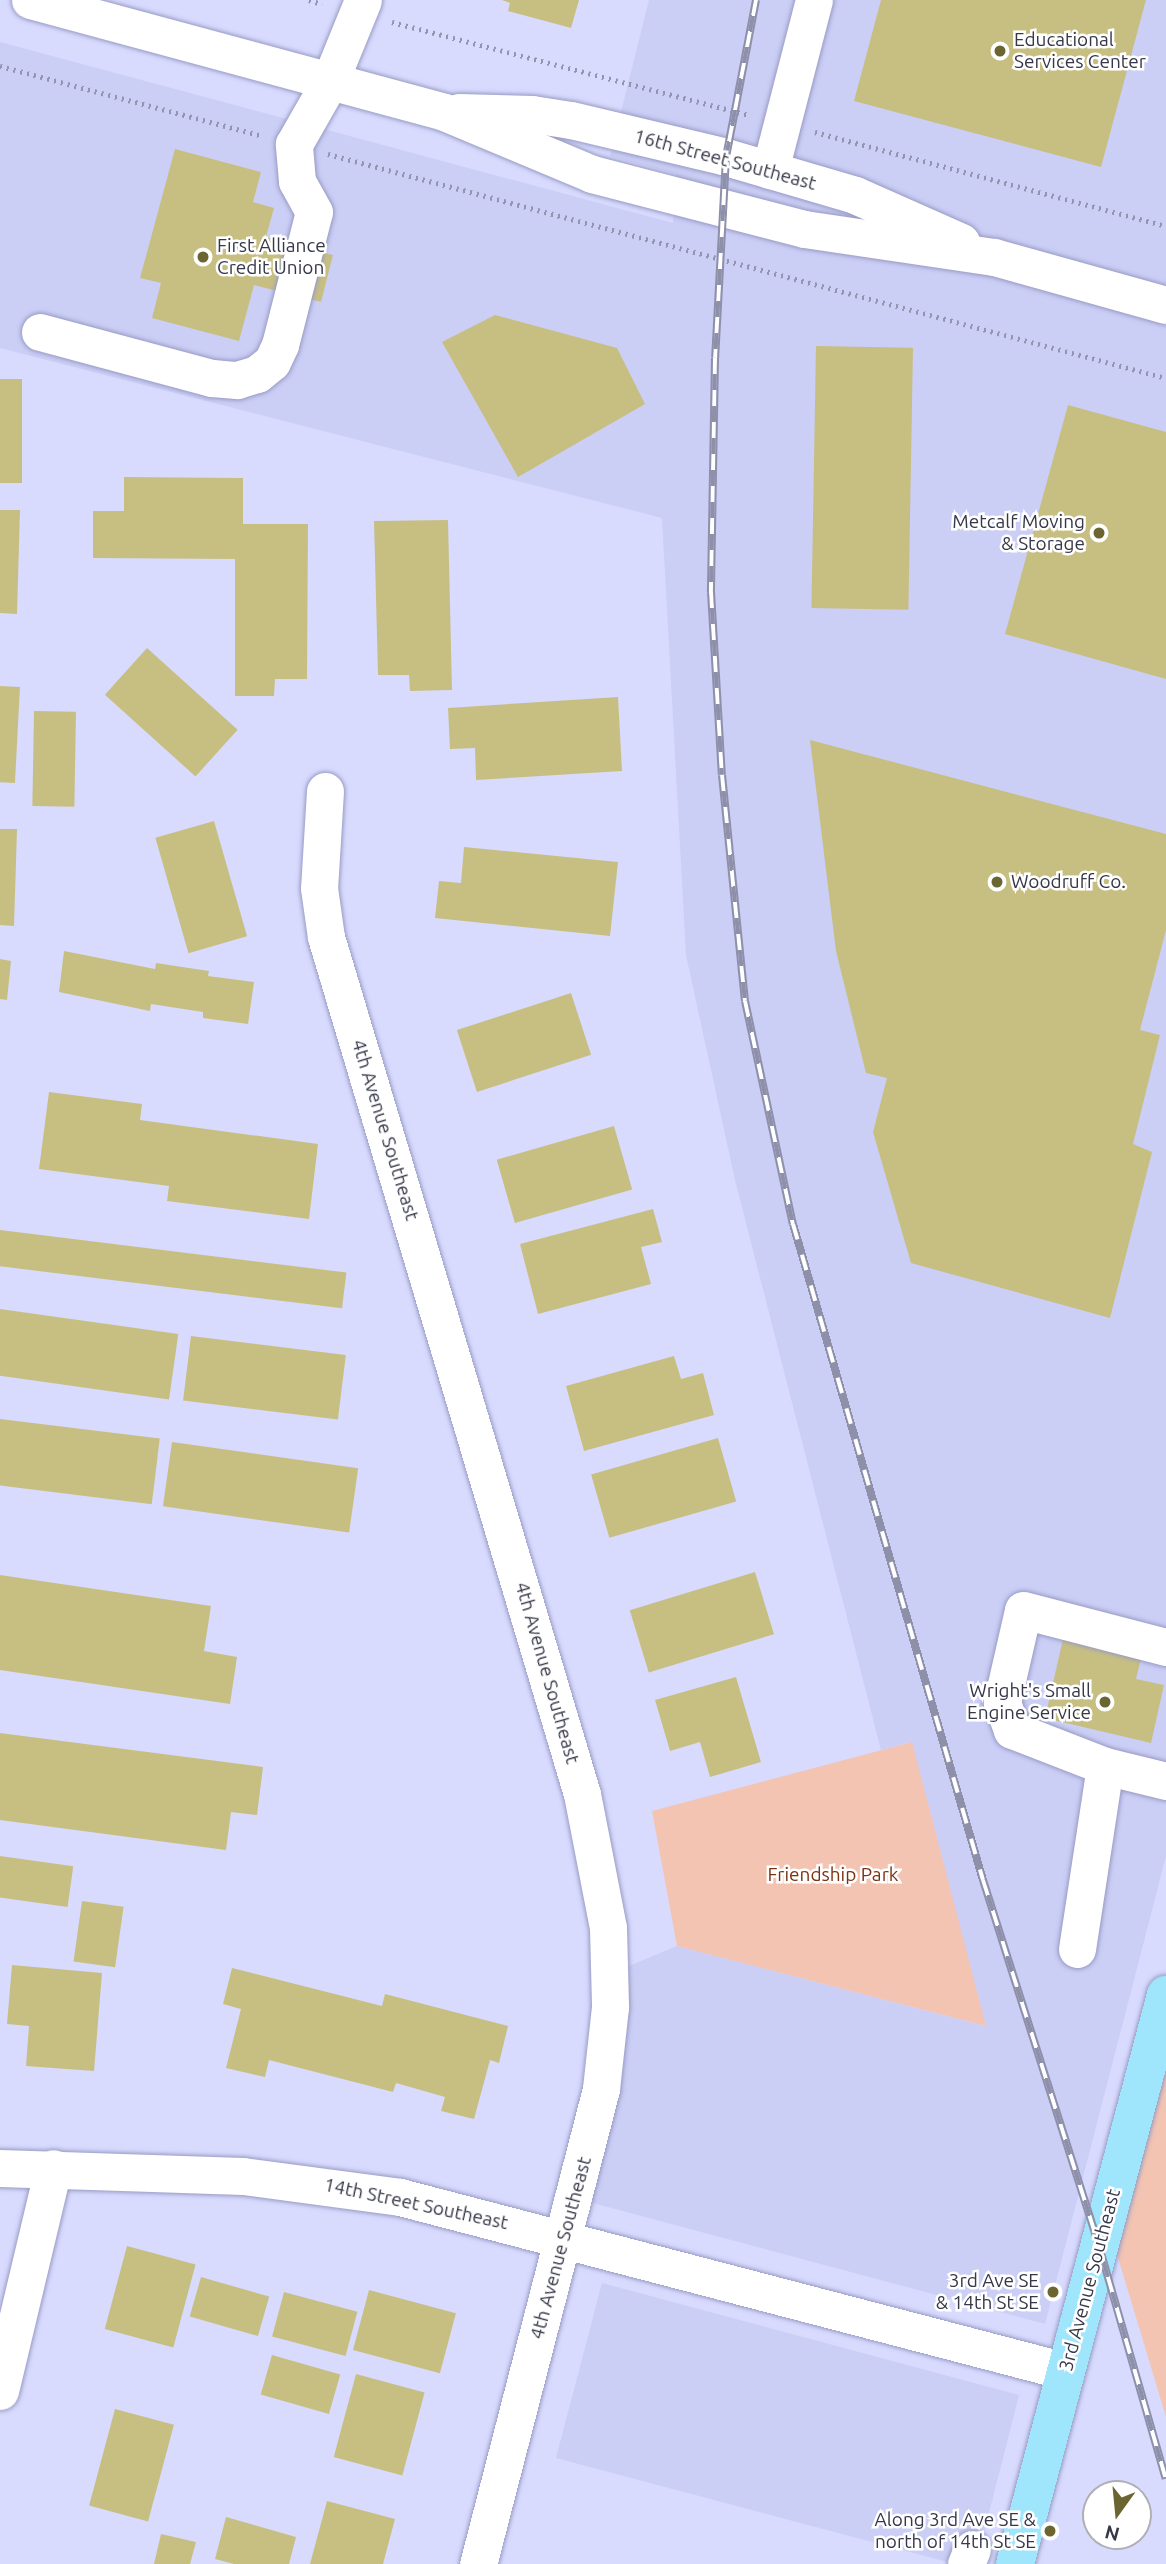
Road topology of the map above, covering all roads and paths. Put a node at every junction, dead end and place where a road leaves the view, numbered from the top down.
1 (30, 0) edge
2 (309, 0) edge
3 (363, 0) edge
4 (814, 0) edge
5 (322, 4) dead end
6 (411, 28) dead end
7 (0, 66) edge
8 (330, 80) junction
9 (444, 112) junction
10 (782, 123) junction
11 (294, 144) junction
12 (770, 170) junction
13 (1166, 226) edge
14 (994, 257) junction
15 (1166, 305) edge
16 (40, 332) dead end
17 (1166, 378) edge
18 (325, 791) dead end
19 (1166, 1647) edge
20 (1105, 1766) junction
21 (1166, 1781) edge
22 (1077, 1949) dead end
23 (1166, 1995) edge
24 (0, 2168) edge
25 (53, 2168) junction
26 (563, 2237) junction
27 (1065, 2371) junction
28 (0, 2391) edge
29 (478, 2564) edge
30 (1015, 2564) edge

1 - 8 street, 16th Street Southeast
2 - 5 path
3 - 8 street
4 - 10 street
6 - 10 path
7 - 11 path
8 - 9 street, 16th Street Southeast
8 - 11 street
9 - 12 street, 16th Street Southeast
9 - 14 street, 16th Street Southeast
10 - 12 street
10 - 13 path
11 - 16 street
11 - 17 path
12 - 14 street, 16th Street Southeast
14 - 15 street, 16th Street Southeast
18 - 26 street, 4th Avenue Southeast
19 - 20 street
20 - 21 street
20 - 22 street
23 - 27 main road, 3rd Avenue Southeast
24 - 25 street, 14th Street Southeast
25 - 26 street, 14th Street Southeast
25 - 28 street
26 - 27 street, 14th Street Southeast
26 - 29 street, 4th Avenue Southeast
27 - 30 main road, 3rd Avenue Southeast

